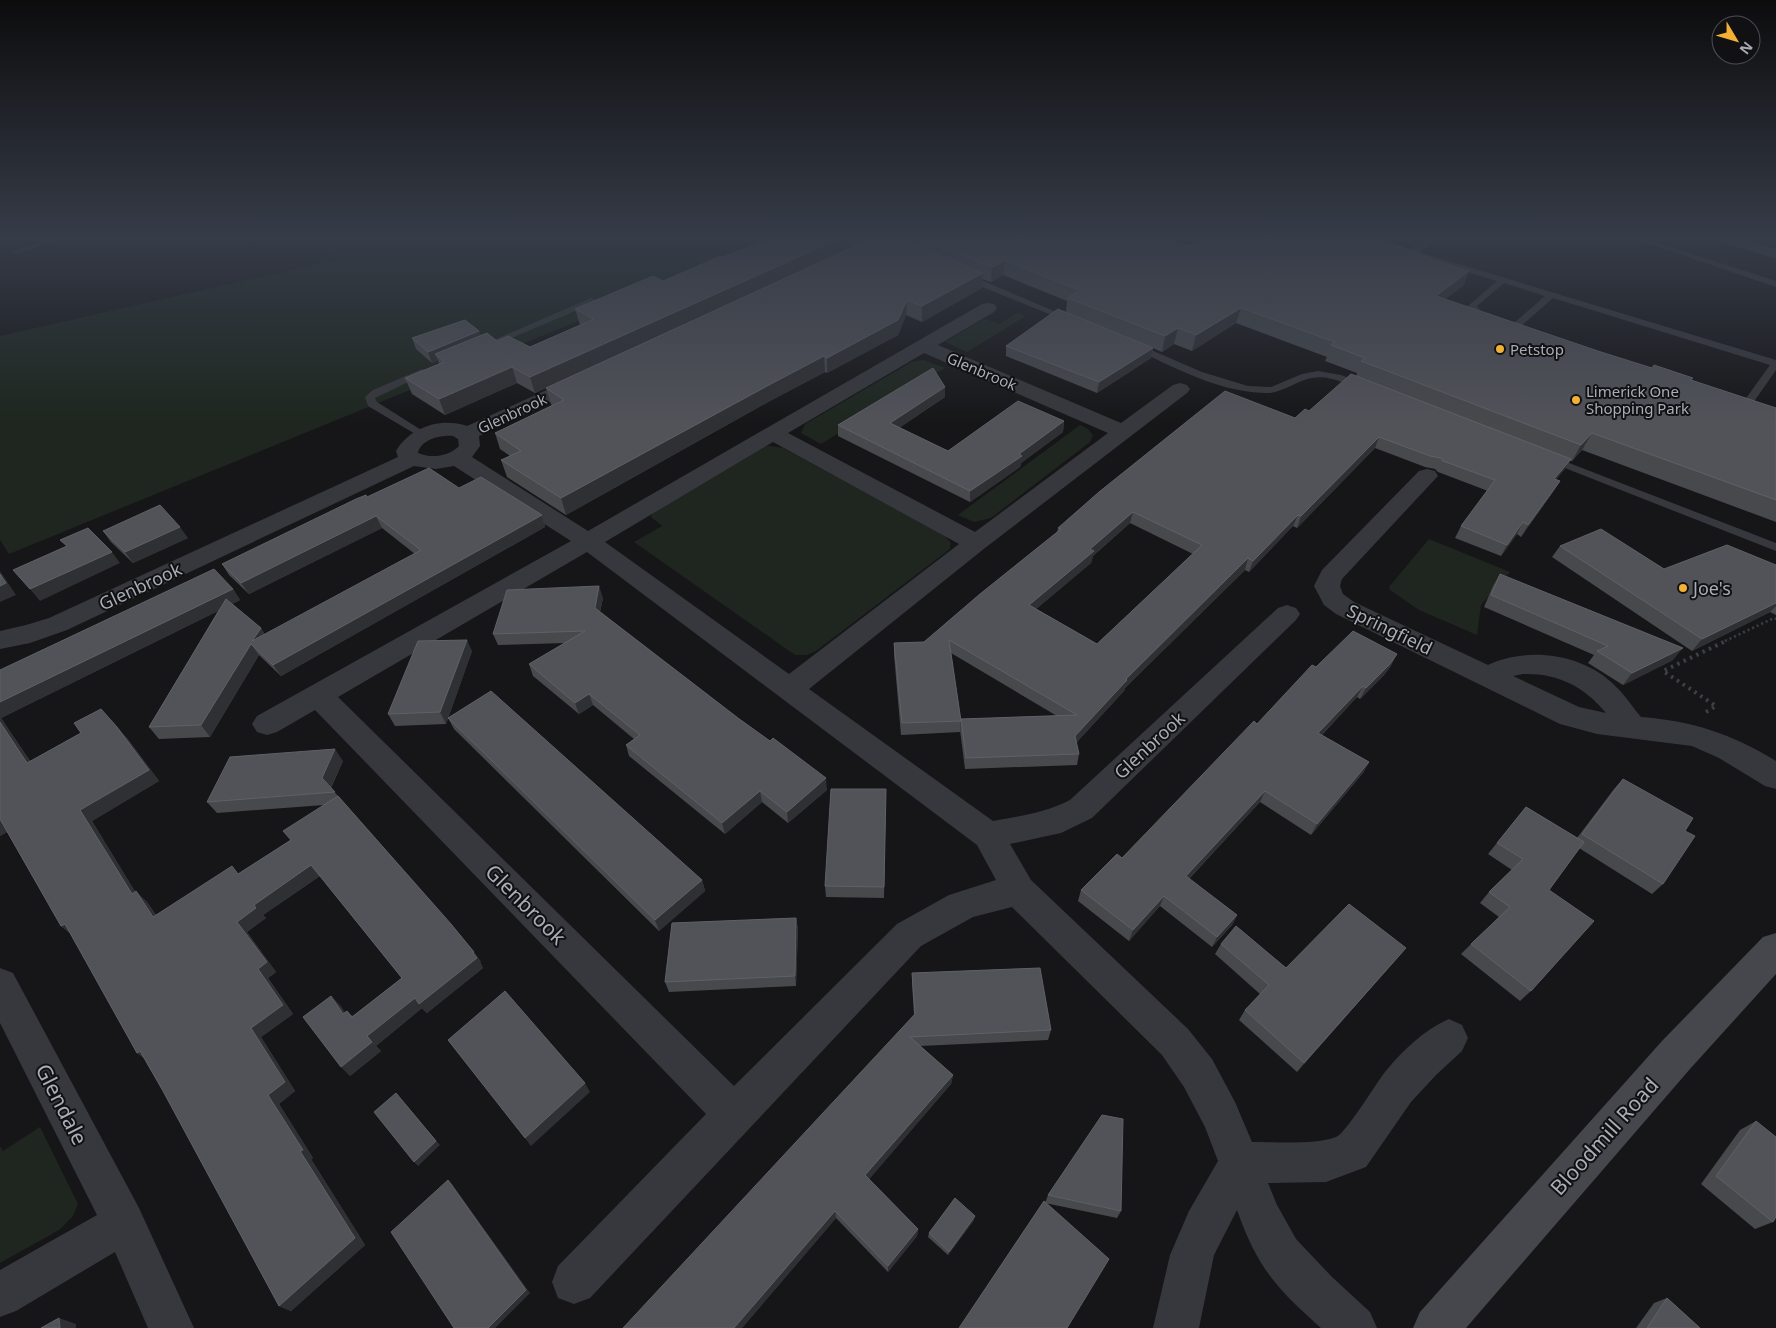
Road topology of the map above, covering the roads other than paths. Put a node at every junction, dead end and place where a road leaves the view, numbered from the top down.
1 (1024, 300) edge
2 (1479, 300) edge
3 (1545, 300) edge
4 (1563, 300) edge
5 (591, 301) edge
6 (988, 308) dead end
7 (1075, 321) edge
8 (1121, 340) edge
9 (485, 346) edge
10 (924, 346) junction
11 (1776, 364) edge
12 (432, 368) edge
13 (600, 372) edge
14 (1180, 389) dead end
15 (1372, 389) edge
16 (1749, 400) edge
17 (1123, 432) junction
18 (772, 433) junction
19 (467, 434) junction
20 (422, 435) junction
21 (1540, 455) edge
22 (456, 457) junction
23 (412, 459) junction
24 (1427, 476) dead end
25 (588, 541) junction
26 (976, 543) junction
27 (1776, 547) edge
28 (1287, 614) dead end
29 (0, 640) edge
30 (1487, 677) junction
31 (790, 689) junction
32 (318, 694) junction
33 (267, 724) dead end
34 (1633, 727) junction
35 (1776, 777) edge
36 (988, 835) junction
37 (1019, 890) junction
38 (1776, 949) edge
39 (0, 985) edge
40 (1449, 1038) dead end
41 (734, 1114) junction
42 (1240, 1163) junction
43 (124, 1223) junction
44 (574, 1282) dead end
45 (0, 1295) edge
46 (171, 1328) edge
47 (1176, 1328) edge
48 (1354, 1328) edge
49 (1436, 1328) edge

1 - 7 lane
2 - 3 lane
4 - 11 lane
5 - 9 lane
6 - 10 street, Glenbrook
8 - 15 lane
10 - 17 street, Glenbrook
10 - 18 street, Glenbrook
11 - 16 lane
12 - 20 lane
13 - 19 street, Glenbrook
14 - 17 street
17 - 26 street
18 - 25 street, Glenbrook
18 - 26 street
19 - 20 street
19 - 22 street
20 - 23 street
21 - 27 lane
22 - 23 street
22 - 25 street
23 - 29 street, Glenbrook
24 - 30 street, Springfield
25 - 31 street
25 - 32 street, Glenbrook
26 - 31 street
28 - 36 street, Glenbrook
30 - 34 street, Springfield
30 - 34 street
31 - 36 street
32 - 33 street, Glenbrook
32 - 41 street, Glenbrook
34 - 35 street, Springfield
36 - 37 street
37 - 41 street
37 - 42 street
38 - 49 street, Bloodmill Road
39 - 43 street, Glendale
40 - 42 street
41 - 44 street
42 - 47 street
42 - 48 street
43 - 45 street
43 - 46 street, Glendale

